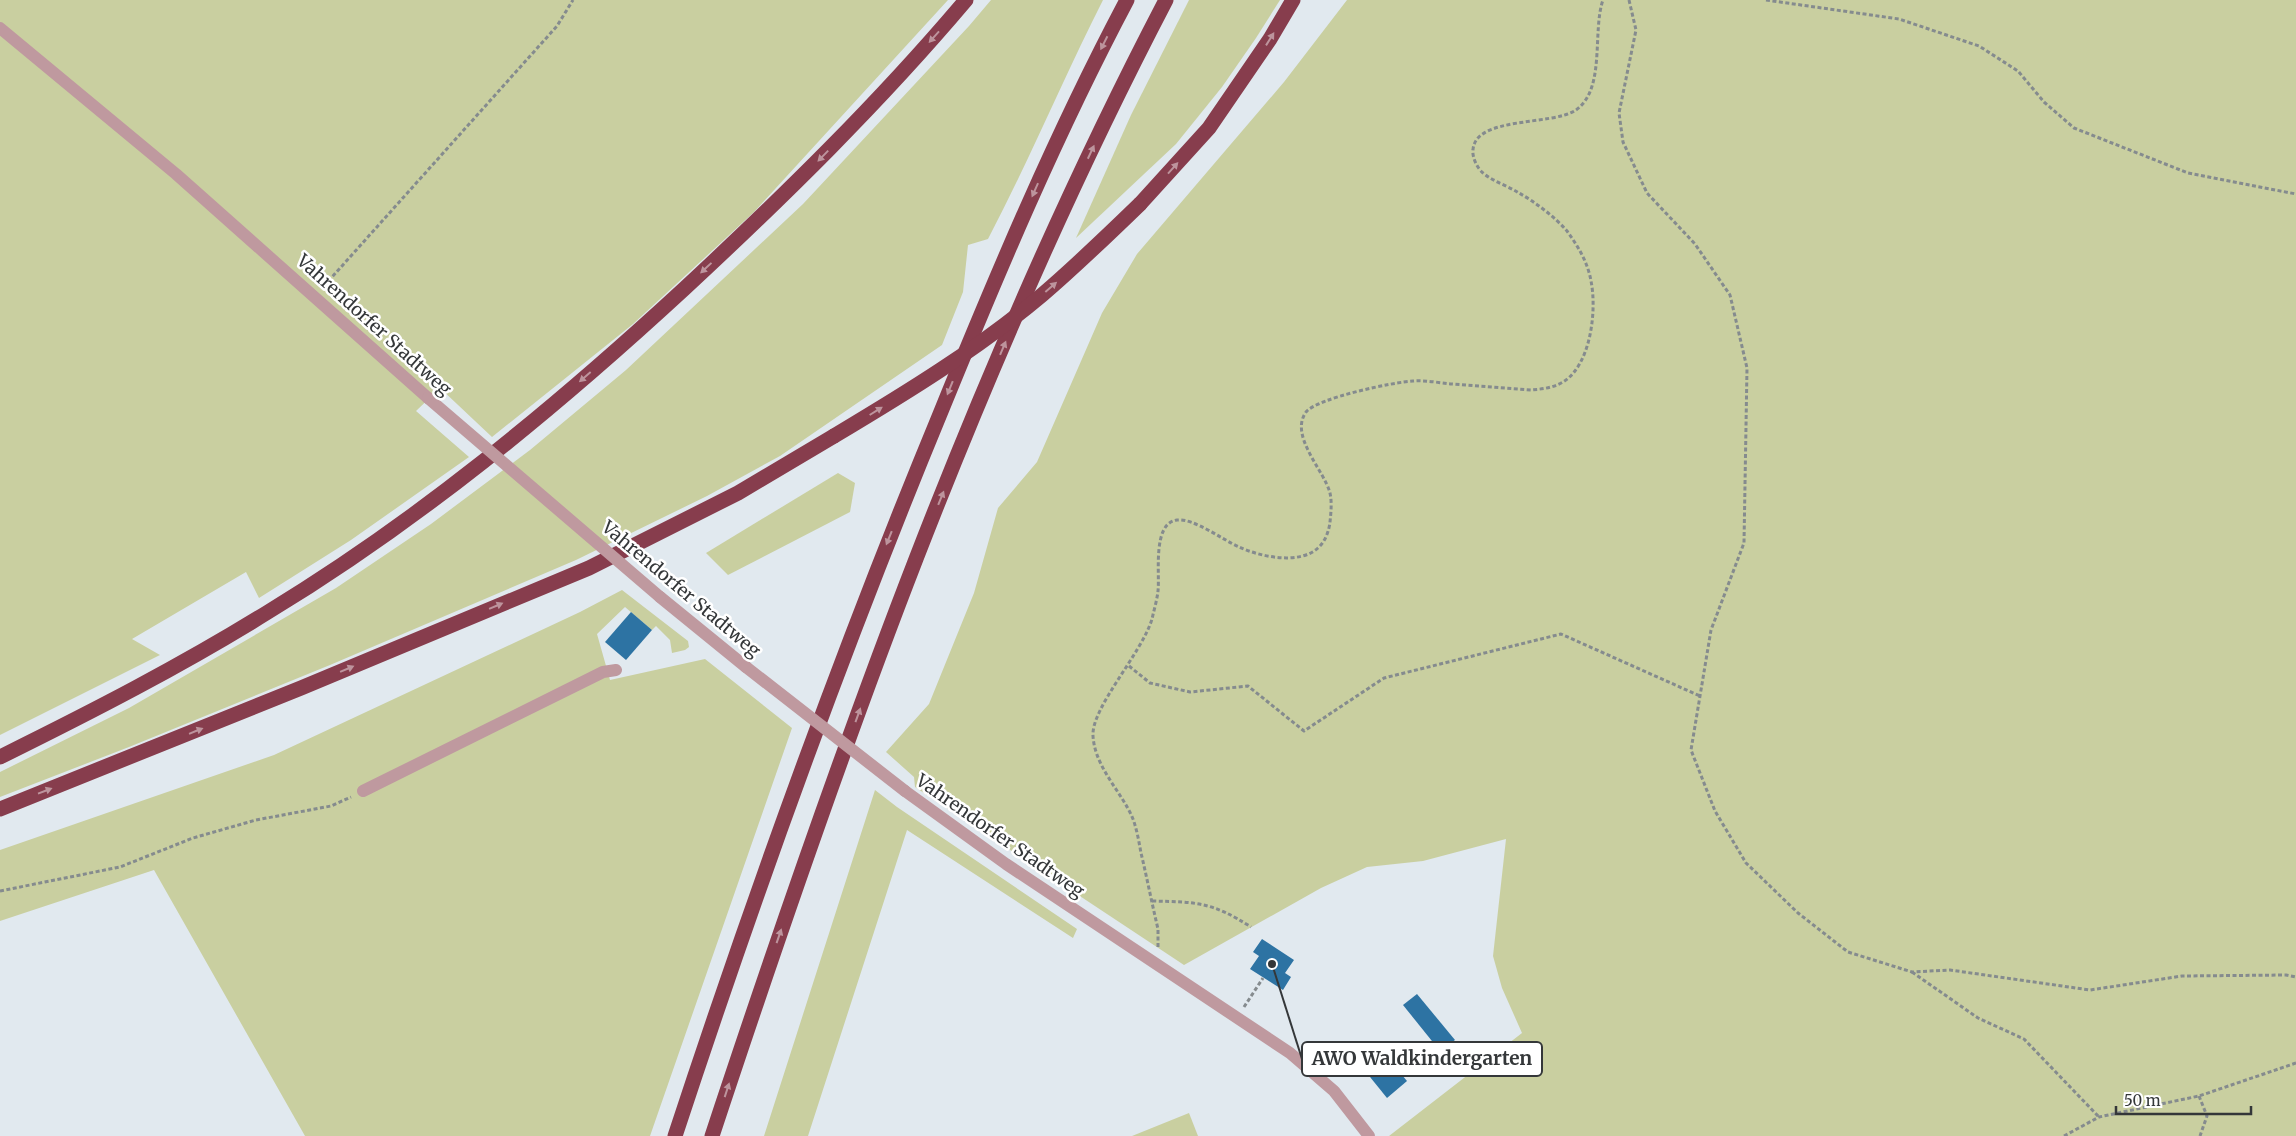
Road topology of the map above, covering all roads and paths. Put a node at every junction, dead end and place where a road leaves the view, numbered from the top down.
1 (573, 0) edge
2 (966, 0) edge
3 (1127, 0) edge
4 (1166, 0) edge
5 (1293, 0) edge
6 (1604, 0) edge
7 (1629, 0) edge
8 (1766, 0) edge
9 (0, 28) edge
10 (2296, 194) edge
11 (316, 296) junction
12 (1129, 666) junction
13 (616, 670) dead end
14 (1700, 696) junction
15 (0, 756) edge
16 (363, 791) joint
17 (0, 809) edge
18 (0, 891) edge
19 (1152, 901) junction
20 (1251, 927) dead end
21 (1152, 961) junction
22 (1912, 972) junction
23 (2296, 977) edge
24 (1263, 978) dead end
25 (1244, 1006) dead end
26 (2296, 1063) edge
27 (2199, 1096) junction
28 (2099, 1117) junction
29 (675, 1136) edge
30 (712, 1136) edge
31 (1369, 1136) edge
32 (2064, 1136) edge
33 (2200, 1136) edge

1 - 11 path
2 -> 15 highway
3 -> 29 highway
30 -> 4 highway
17 -> 5 highway, bridge
6 - 12 path
7 - 14 path
8 - 10 path
9 - 11 street, Vahrendorfer Stadtweg
11 - 21 street, Vahrendorfer Stadtweg, bridge
12 - 14 path
12 - 19 path
13 - 16 street
14 - 22 path
16 - 18 path
19 - 20 path
19 - 21 path
21 - 31 street, Vahrendorfer Stadtweg
22 - 23 path
22 - 28 path
24 - 25 path
26 - 27 path
27 - 28 path
27 - 33 path
28 - 32 path

